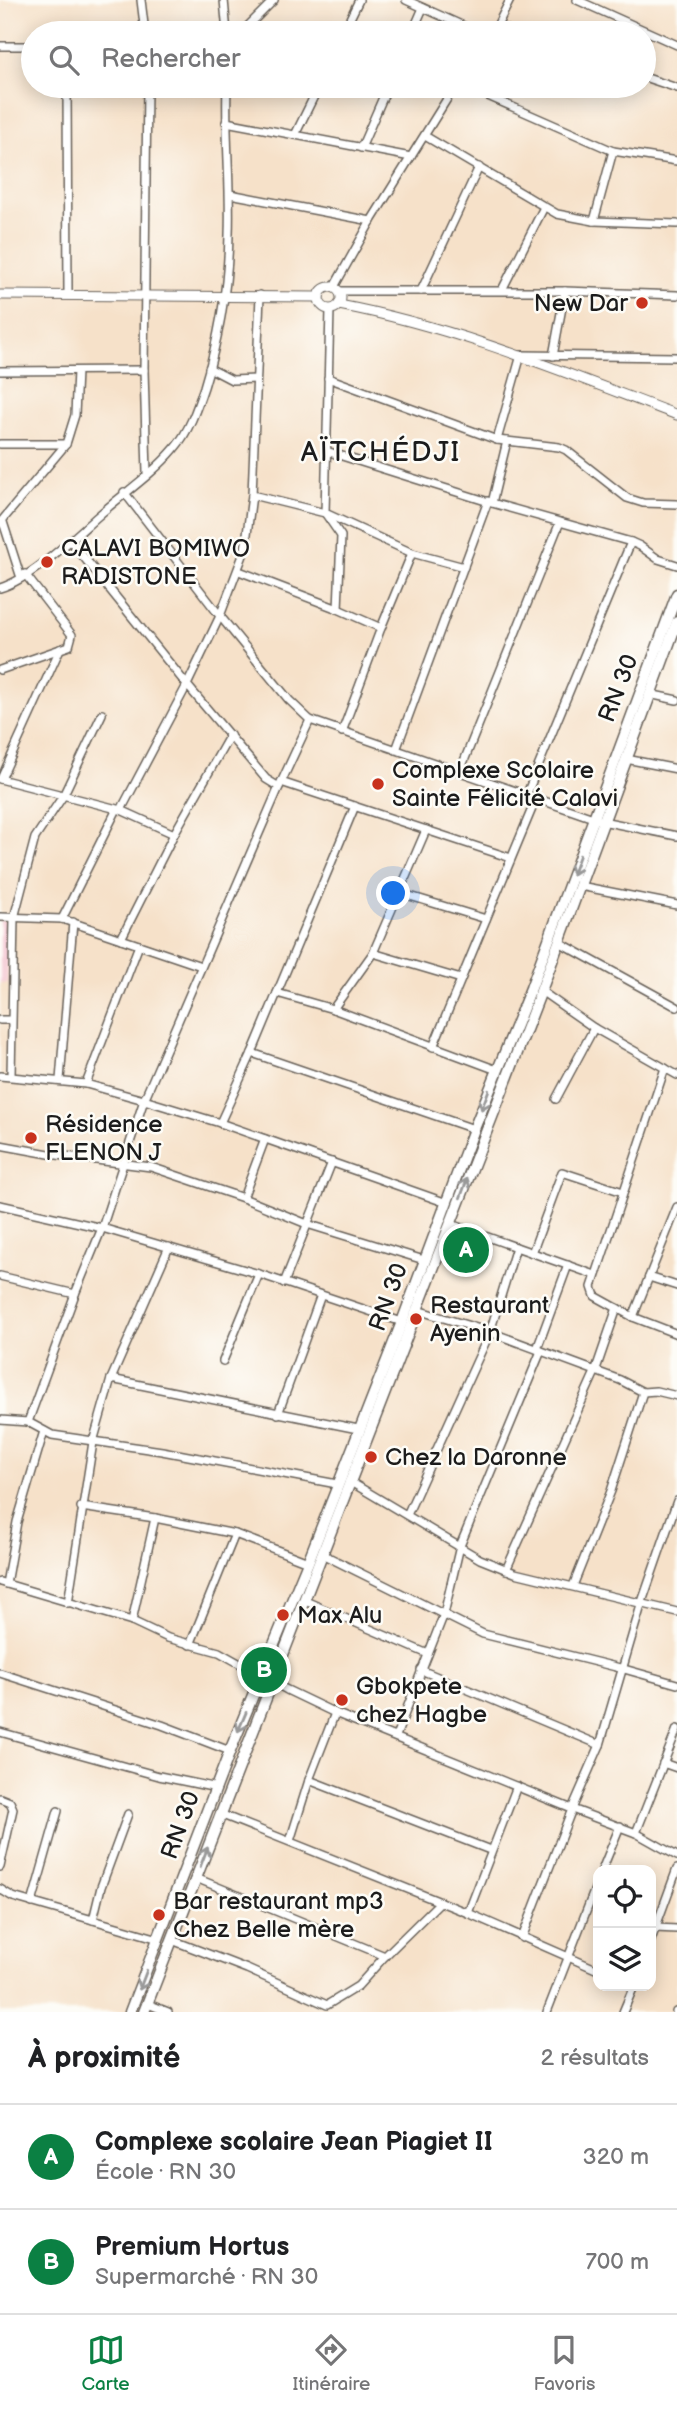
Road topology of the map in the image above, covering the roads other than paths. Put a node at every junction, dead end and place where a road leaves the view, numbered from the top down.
1 (141, 0) edge
2 (224, 0) edge
3 (274, 0) edge
4 (359, 0) edge
5 (406, 0) edge
6 (510, 0) edge
7 (577, 0) edge
8 (423, 8) junction
9 (144, 21) edge
10 (226, 21) edge
11 (253, 21) edge
12 (349, 21) edge
13 (417, 21) edge
14 (452, 21) edge
15 (500, 21) edge
16 (624, 21) edge
17 (656, 36) edge
18 (677, 45) edge
19 (0, 46) edge
20 (21, 46) edge
21 (656, 81) edge
22 (677, 88) edge
23 (67, 98) edge
24 (147, 98) edge
25 (227, 98) edge
26 (313, 98) edge
27 (383, 98) edge
28 (448, 98) edge
29 (492, 98) edge
30 (226, 122) junction
31 (295, 135) junction
32 (425, 136) junction
33 (361, 148) junction
34 (613, 151) junction
35 (411, 157) junction
36 (677, 161) edge
37 (479, 167) junction
38 (230, 194) junction
39 (544, 206) junction
40 (594, 220) junction
41 (371, 221) junction
42 (677, 224) edge
43 (337, 289) junction
44 (502, 290) junction
45 (565, 290) junction
46 (421, 291) junction
47 (0, 295) edge
48 (68, 295) junction
49 (146, 295) junction
50 (223, 295) junction
51 (260, 295) junction
52 (677, 295) edge
53 (319, 297) junction
54 (334, 307) junction
55 (521, 355) junction
56 (553, 356) junction
57 (677, 357) edge
58 (209, 368) junction
59 (144, 370) junction
60 (0, 371) edge
61 (77, 371) junction
62 (328, 378) junction
63 (256, 379) junction
64 (677, 415) edge
65 (496, 440) junction
66 (507, 441) junction
67 (0, 444) edge
68 (66, 444) junction
69 (326, 451) junction
70 (147, 473) junction
71 (124, 492) junction
72 (252, 495) junction
73 (490, 502) junction
74 (677, 504) edge
75 (0, 512) edge
76 (10, 513) junction
77 (324, 513) junction
78 (560, 522) junction
79 (1, 523) edge
80 (70, 540) junction
81 (631, 542) junction
82 (412, 553) junction
83 (677, 565) edge
84 (464, 567) junction
85 (239, 571) junction
86 (23, 576) junction
87 (0, 588) edge
88 (677, 594) edge
89 (338, 609) junction
90 (220, 616) junction
91 (677, 622) edge
92 (381, 628) junction
93 (60, 649) junction
94 (0, 670) edge
95 (187, 685) junction
96 (649, 694) junction
97 (677, 700) edge
98 (102, 714) dead end
99 (310, 720) junction
100 (342, 732) junction
101 (230, 735) junction
102 (396, 750) junction
103 (626, 759) junction
104 (677, 769) edge
105 (460, 771) junction
106 (1, 776) edge
107 (280, 784) junction
108 (62, 796) junction
109 (526, 796) junction
110 (536, 799) junction
111 (355, 806) junction
112 (119, 810) junction
113 (597, 819) junction
114 (426, 830) junction
115 (174, 834) junction
116 (677, 835) edge
117 (511, 858) junction
118 (580, 886) junction
119 (400, 892) junction
120 (677, 905) edge
121 (0, 916) edge
122 (14, 918) junction
123 (62, 919) junction
124 (486, 919) junction
125 (73, 922) junction
126 (121, 939) junction
127 (559, 942) junction
128 (139, 945) junction
129 (373, 953) junction
130 (201, 966) junction
131 (461, 979) junction
132 (541, 991) junction
133 (277, 993) junction
134 (677, 1007) edge
135 (333, 1009) junction
136 (0, 1020) edge
137 (10, 1020) junction
138 (594, 1028) junction
139 (433, 1047) junction
140 (252, 1053) junction
141 (665, 1068) junction
142 (497, 1070) junction
143 (677, 1074) edge
144 (0, 1076) edge
145 (10, 1076) junction
146 (60, 1080) junction
147 (86, 1084) junction
148 (556, 1099) dead end
149 (144, 1100) junction
150 (220, 1123) junction
151 (474, 1129) junction
152 (265, 1139) junction
153 (0, 1145) edge
154 (123, 1162) junction
155 (332, 1162) junction
156 (623, 1192) junction
157 (243, 1198) junction
158 (447, 1203) junction
159 (0, 1205) edge
160 (677, 1207) edge
161 (675, 1218) edge
162 (307, 1224) junction
163 (451, 1224) junction
164 (102, 1227) junction
165 (169, 1247) junction
166 (516, 1247) junction
167 (532, 1253) junction
168 (424, 1260) junction
169 (568, 1265) junction
170 (259, 1275) junction
171 (595, 1275) junction
172 (649, 1277) junction
173 (0, 1278) edge
174 (284, 1283) junction
175 (677, 1286) edge
176 (75, 1294) junction
177 (321, 1295) junction
178 (617, 1308) junction
179 (417, 1310) junction
180 (633, 1317) junction
181 (402, 1322) junction
182 (490, 1332) junction
183 (677, 1334) edge
184 (539, 1350) junction
185 (223, 1361) dead end
186 (595, 1372) junction
187 (111, 1378) junction
188 (643, 1392) junction
189 (677, 1396) edge
190 (278, 1414) junction
191 (0, 1420) edge
192 (28, 1422) junction
193 (358, 1429) junction
194 (44, 1431) junction
195 (93, 1441) junction
196 (343, 1483) junction
197 (677, 1501) edge
198 (81, 1507) junction
199 (407, 1515) junction
200 (155, 1518) junction
201 (235, 1534) junction
202 (460, 1546) junction
203 (322, 1554) junction
204 (308, 1562) junction
205 (506, 1570) junction
206 (3, 1583) edge
207 (573, 1586) junction
208 (303, 1600) junction
209 (642, 1602) junction
210 (68, 1603) junction
211 (677, 1612) edge
212 (444, 1614) junction
213 (132, 1621) junction
214 (190, 1645) junction
215 (428, 1654) junction
216 (624, 1669) junction
217 (421, 1670) junction
218 (0, 1673) edge
219 (267, 1679) junction
220 (677, 1685) edge
221 (335, 1713) junction
222 (677, 1730) edge
223 (0, 1732) edge
224 (396, 1737) junction
225 (600, 1745) junction
226 (230, 1751) junction
227 (663, 1763) junction
228 (677, 1768) edge
229 (309, 1780) junction
230 (517, 1786) junction
231 (216, 1788) junction
232 (0, 1798) edge
233 (572, 1809) junction
234 (58, 1811) dead end
235 (128, 1814) dead end
236 (220, 1814) junction
237 (620, 1826) junction
238 (636, 1833) junction
239 (290, 1841) junction
240 (490, 1850) junction
241 (677, 1856) edge
242 (604, 1865) edge
243 (0, 1867) edge
244 (677, 1869) edge
245 (196, 1878) junction
246 (0, 1889) edge
247 (593, 1893) edge
248 (440, 1902) junction
249 (32, 1903) junction
250 (467, 1913) junction
251 (93, 1920) junction
252 (656, 1925) edge
253 (656, 1928) edge
254 (677, 1929) edge
255 (522, 1938) junction
256 (159, 1939) junction
257 (172, 1940) junction
258 (385, 1956) junction
259 (567, 1957) junction
260 (593, 1968) edge
261 (632, 1991) edge
262 (146, 2008) edge
263 (130, 2012) edge
264 (168, 2012) edge
265 (547, 2012) edge
266 (623, 2012) edge

1 - 9 street
2 - 10 street
3 - 11 street
4 - 12 street
5 - 8 street
6 - 15 street
7 - 16 street
8 - 13 street
8 - 14 street
17 - 18 street
19 - 20 street
21 - 22 street
23 - 48 street
24 - 49 street
25 - 30 street
26 - 31 street
27 - 33 street
28 - 32 street
29 - 34 street
30 - 31 street
30 - 38 street
31 - 33 street
32 - 35 street
32 - 37 street
33 - 35 street
34 - 36 street
34 - 40 street
35 - 41 street
37 - 39 street
37 - 46 street
38 - 41 street
38 - 50 street
39 - 40 street
39 - 44 street
40 - 42 street
41 - 43 street
43 - 46 street
43 - 53 street
43 - 54 street
44 - 45 street
44 - 46 street
45 - 52 street
45 - 56 street
47 - 48 street
48 - 49 street
49 - 50 street
49 - 59 street
50 - 51 street
50 - 58 street
51 - 53 street
51 - 63 street
53 - 54 street
54 - 55 street
54 - 62 street
55 - 56 street
55 - 64 street
55 - 65 street
56 - 57 street
58 - 63 street
58 - 70 street
59 - 61 street
59 - 70 street
60 - 61 street
61 - 68 street
62 - 65 street
62 - 69 street
63 - 72 street
65 - 66 street
66 - 73 street
66 - 74 street
67 - 68 street
68 - 76 street
69 - 73 street
69 - 77 street
70 - 71 street
71 - 80 street
71 - 90 street
72 - 77 street
72 - 85 street
73 - 78 street
73 - 84 street
75 - 76 street
76 - 79 street
77 - 82 street
77 - 89 street
78 - 81 street
78 - 105 street
79 - 86 street
80 - 86 street
80 - 95 street
81 - 83 street
81 - 109 street
82 - 84 street
82 - 92 street
84 - 102 street
85 - 89 street
85 - 90 street
86 - 87 street
86 - 93 street
88 - 113 main road, RN 30 / RN 30
89 - 92 street
90 - 95 street
90 - 99 street
91 - 96 main road, RN 30
92 - 100 street
93 - 94 street
93 - 106 street
95 - 101 street
95 - 112 street
96 - 97 street
96 - 103 main road, RN 30
98 - 108 street
99 - 100 street
99 - 107 street
100 - 102 street
101 - 107 street
101 - 115 street
102 - 105 street
103 - 104 street
103 - 113 main road, RN 30
105 - 109 street
106 - 108 street
107 - 111 street
107 - 130 street
108 - 112 street
108 - 122 street
109 - 110 street
110 - 113 street
110 - 117 street
111 - 114 street
111 - 133 street
112 - 115 street
112 - 123 street
113 - 116 street
113 - 118 main road, RN 30
113 -> 142 main road, RN 30 / RN 30
114 - 117 street
114 - 119 street
115 - 126 street
117 - 124 street
118 - 120 street
118 - 127 main road, RN 30
119 - 124 street
119 - 129 street
121 - 122 street
122 - 123 street
122 - 137 street
123 - 125 street
124 - 131 street
125 - 126 street
125 - 146 street
126 - 128 street
127 - 132 main road, RN 30
127 - 134 street
128 - 130 street
128 - 147 street
129 - 131 street
129 - 135 street
130 - 149 street
131 - 139 street
132 - 138 street
163 -> 132 main road, RN 30
133 - 135 street
133 - 140 street
135 - 139 street
136 - 137 street
137 - 145 street
138 - 141 street
138 - 148 street
139 - 142 street
140 - 150 street
140 - 151 street
141 - 143 street
141 - 156 street
142 -> 151 main road, RN 30 / RN 30
144 - 145 street
145 - 146 street
146 - 147 street
147 - 149 street
149 - 150 street
149 - 154 street
150 - 152 street
151 - 158 main road, RN 30 / RN 30
152 - 155 street
152 - 157 street
153 - 154 street
154 - 157 street
154 - 164 street
155 - 158 street
155 - 162 street
156 - 167 street
156 - 171 street
157 - 162 street
158 - 168 main road, RN 30 / RN 30
159 - 164 street
160 - 161 street
161 - 172 street
162 - 168 street
162 - 174 street
163 - 166 street
163 - 179 main road, RN 30
164 - 165 street
164 - 176 street
165 - 170 street
165 - 187 street
166 - 167 street
166 - 182 street
167 - 169 street
168 - 181 main road, RN 30 / RN 30
169 - 171 street
169 - 184 street
170 - 174 street
170 - 185 street
171 - 178 street
172 - 175 street
172 - 180 street
173 - 176 street
174 - 177 street
176 - 192 street
177 - 181 street
177 - 190 street
178 - 180 street
178 - 186 street
179 - 182 street
179 - 196 main road, RN 30
180 - 183 street
181 - 193 main road, RN 30 / RN 30
182 - 184 street
182 - 199 street
184 - 186 street
184 - 202 street
186 - 188 street
186 - 205 street
187 - 190 street
187 - 195 street
188 - 189 street
188 - 207 street
190 - 193 street
191 - 192 street
192 - 194 street
193 - 196 main road, RN 30 / RN 30
194 - 195 street
194 - 206 street
195 - 196 street
195 - 198 street
196 - 199 street
196 - 203 main road, RN 30
196 - 204 main road, RN 30 / RN 30
197 - 209 street
198 - 200 street
198 - 210 street
199 - 202 street
200 - 201 street
200 - 213 street
201 - 204 street
201 - 214 street
202 - 205 street
202 - 212 street
203 - 208 main road, RN 30
203 - 212 street
204 - 219 main road, RN 30 / RN 30
205 - 207 street
206 - 210 street
207 - 209 street
208 - 215 street
208 - 219 main road, RN 30
209 - 211 street
209 - 216 street
210 - 213 street
212 - 215 street
212 - 216 street
213 - 214 street
214 - 219 street
215 - 217 street
216 - 220 street
216 - 225 street
217 - 224 street
217 - 225 street
218 - 226 street
219 - 221 street
219 -> 226 main road, RN 30 / RN 30
219 - 236 main road, RN 30
221 - 224 street
221 - 229 street
222 - 227 street
223 - 231 street
224 - 230 street
225 - 233 street
226 - 231 main road, RN 30 / RN 30
227 - 228 street
227 - 238 street
229 - 239 street
229 - 240 street
230 - 233 street
230 - 240 street
231 - 256 main road, RN 30 / RN 30
232 - 243 street
233 - 237 street
233 - 255 street
234 - 249 street
235 - 251 street
236 - 239 street
245 -> 236 main road, RN 30
237 - 238 street
237 - 242 street
238 - 241 street
239 - 248 street
240 - 250 street
244 - 252 street
245 - 257 main road, RN 30
245 - 258 street
246 - 249 street
247 - 259 street
248 - 250 street
248 - 258 street
249 - 251 street
250 - 255 street
251 - 256 street
253 - 254 street
255 - 259 street
256 -> 263 main road, RN 30 / RN 30
257 - 258 street
257 - 262 main road, RN 30
259 - 260 street
259 - 265 street
261 - 266 street
262 - 264 street

